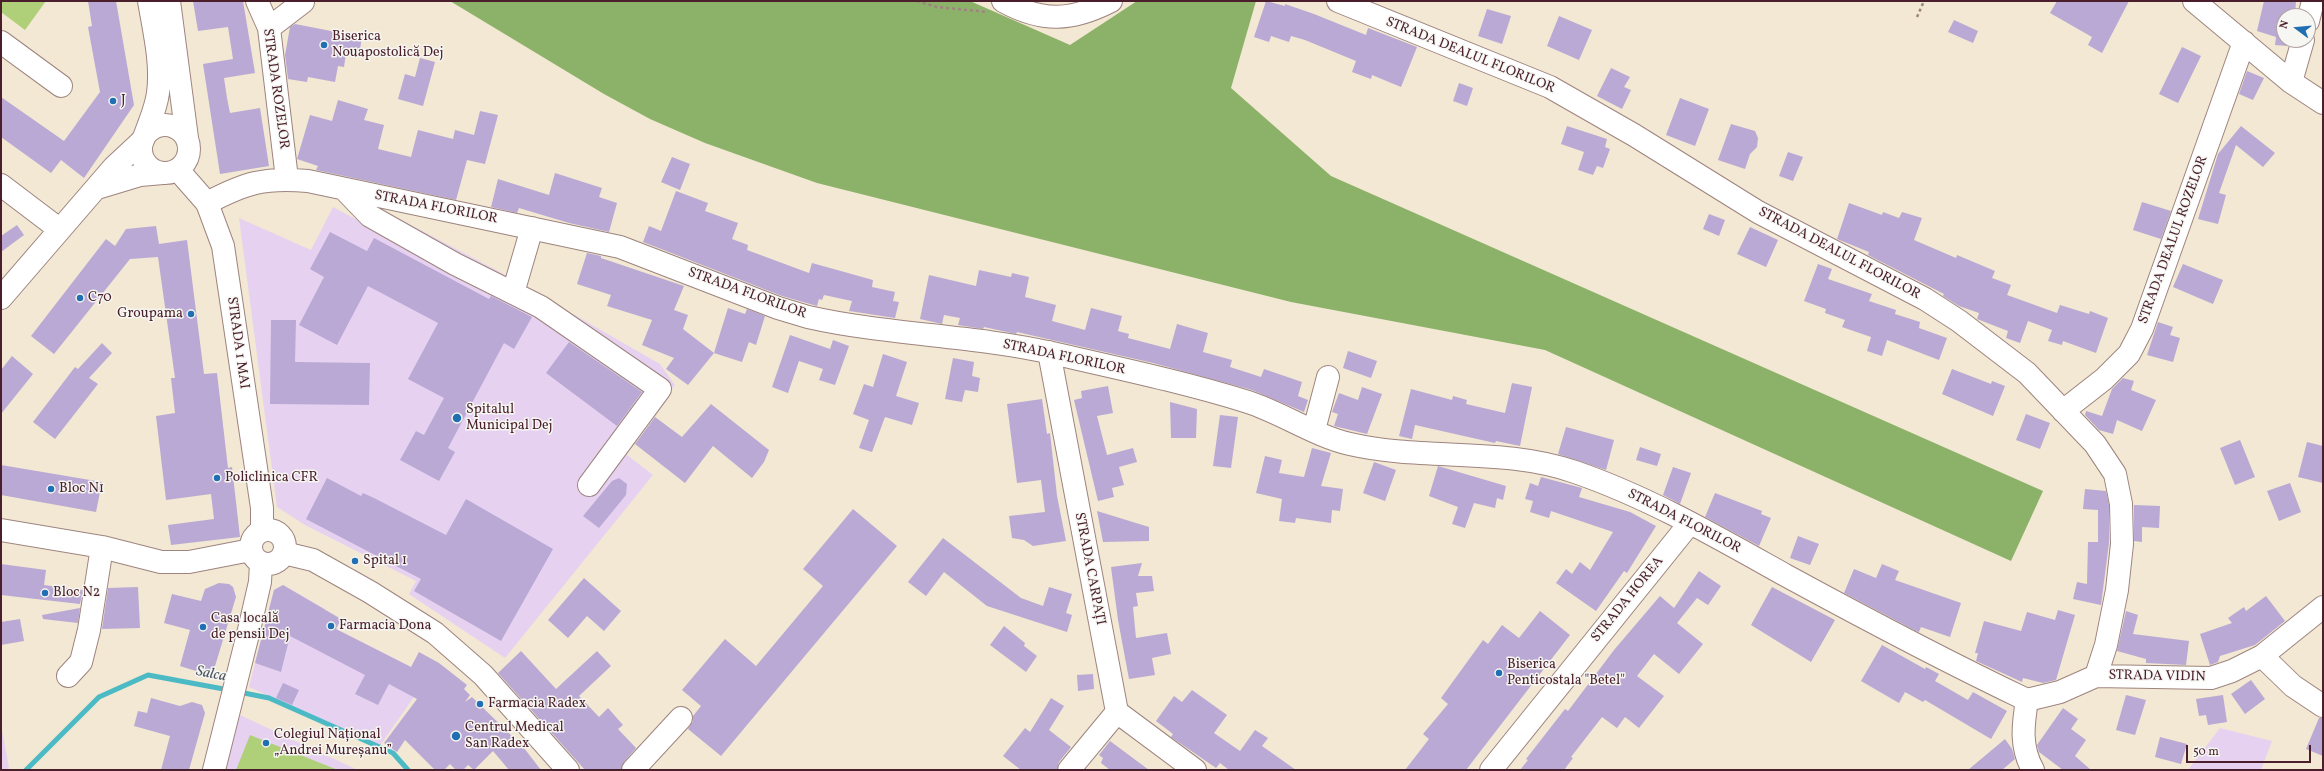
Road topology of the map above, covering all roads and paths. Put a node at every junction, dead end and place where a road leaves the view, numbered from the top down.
1 (149, 1) edge
2 (169, 1) edge
3 (257, 1) edge
4 (917, 1) edge
5 (1112, 1) edge
6 (1338, 1) edge
7 (1924, 1) edge
8 (2194, 1) edge
9 (303, 2) dead end
10 (996, 7) edge
11 (1917, 17) dead end
12 (269, 28) junction
13 (1, 42) edge
14 (2244, 42) junction
15 (2301, 48) edge
16 (2291, 82) junction
17 (61, 86) dead end
18 (2323, 103) edge
19 (144, 137) junction
20 (188, 138) junction
21 (171, 171) junction
22 (287, 179) junction
23 (1, 186) edge
24 (97, 188) junction
25 (344, 189) junction
26 (207, 203) junction
27 (532, 228) junction
28 (59, 229) junction
29 (513, 293) junction
30 (1, 298) edge
31 (1049, 352) junction
32 (1328, 377) dead end
33 (2063, 411) junction
34 (1314, 430) junction
35 (590, 484) dead end
36 (1690, 523) junction
37 (1, 530) edge
38 (262, 530) junction
39 (102, 547) junction
40 (284, 553) junction
41 (256, 556) junction
42 (2323, 607) edge
43 (2262, 656) junction
44 (68, 676) dead end
45 (2096, 676) junction
46 (2027, 700) junction
47 (2323, 706) edge
48 (1117, 712) junction
49 (681, 718) dead end
50 (214, 770) edge
51 (568, 770) edge
52 (633, 770) edge
53 (1069, 770) edge
54 (1195, 770) edge
55 (1491, 770) edge
56 (2033, 770) edge

1 - 19 street
2 - 20 street
3 - 12 street, STRADA ROZELOR
4 - 10 path
5 - 10 street
6 - 33 street, STRADA DEALUL FLORILOR
7 - 11 path
8 - 14 street
9 - 12 street
12 - 22 street, STRADA ROZELOR
13 - 17 street
14 - 16 street
14 - 33 street, STRADA DEALUL ROZELOR
15 - 16 street
16 - 18 street
19 - 20 street
19 - 21 street
19 - 24 street
20 - 21 street
21 - 24 street
21 - 26 street, STRADA 1 MAI
22 - 25 street, STRADA FLORILOR
22 - 26 street, STRADA FLORILOR
23 - 28 street
24 - 28 street
25 - 27 street, STRADA FLORILOR
25 - 29 street
26 - 38 street, STRADA 1 MAI
27 - 29 street
27 - 31 street, STRADA FLORILOR
28 - 30 street
29 - 35 street
31 - 34 street, STRADA FLORILOR
31 - 48 street, STRADA CARPAȚI
32 - 34 street
33 - 45 street, STRADA DEALUL FLORILOR
34 - 36 street, STRADA FLORILOR
36 - 46 street, STRADA FLORILOR
36 - 55 street, STRADA HOREA
37 - 39 street
38 - 40 street
38 - 41 street
39 - 41 street
39 - 44 street
40 - 41 street
40 - 51 street
41 - 50 street
42 - 43 street, STRADA VIDIN
43 - 45 street, STRADA VIDIN
43 - 47 street
45 - 46 street, STRADA VIDIN
46 - 56 street
48 - 53 street
48 - 54 street
49 - 52 street

